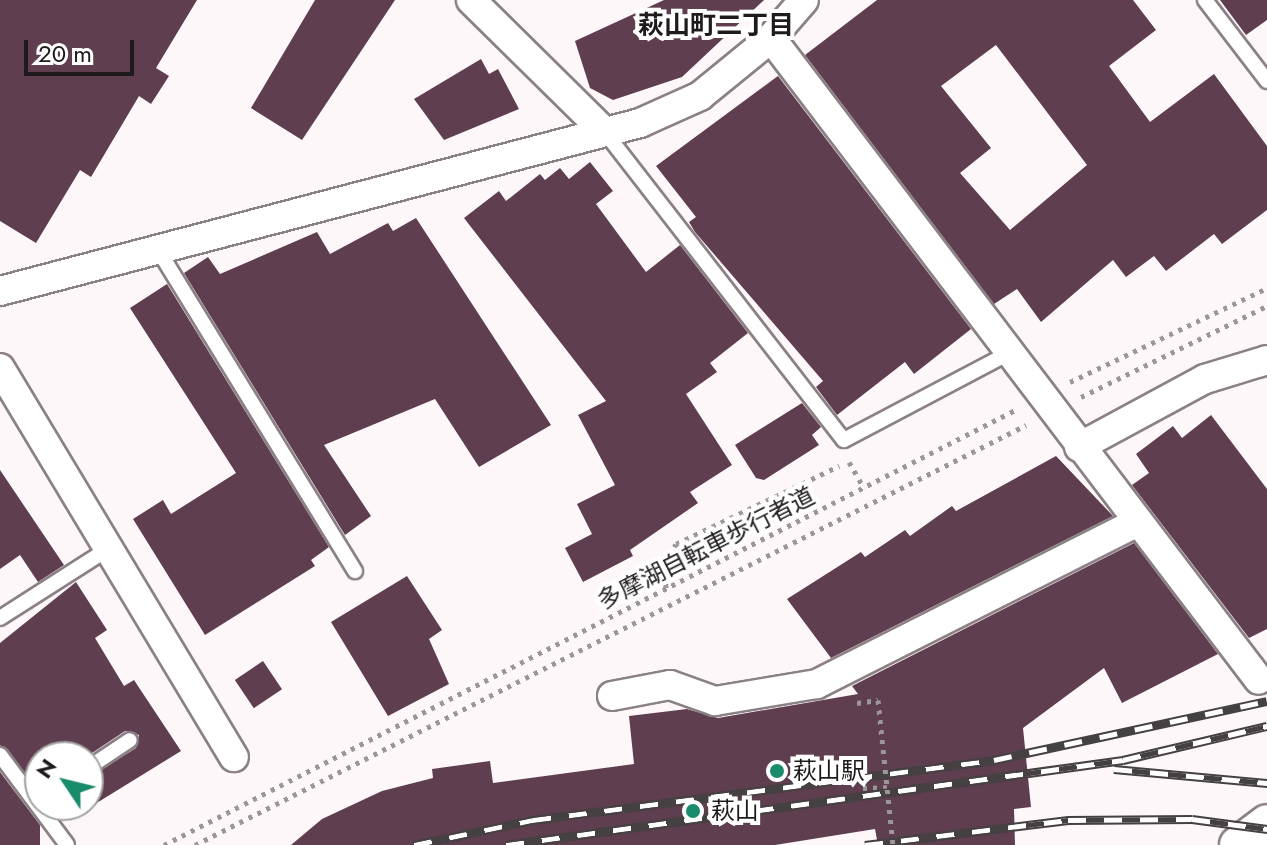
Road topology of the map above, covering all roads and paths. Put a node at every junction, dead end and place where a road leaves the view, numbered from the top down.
1 (471, 0) edge
2 (804, 0) edge
3 (1205, 0) edge
4 (771, 38) junction
5 (1267, 81) edge
6 (604, 131) junction
7 (157, 248) junction
8 (1267, 288) edge
9 (0, 291) edge
10 (1267, 306) edge
11 (1007, 354) junction
12 (1267, 360) edge
13 (0, 368) edge
14 (1047, 404) junction
15 (844, 440) junction
16 (1079, 447) junction
17 (848, 462) junction
18 (864, 488) junction
19 (1136, 523) junction
20 (108, 549) junction
21 (355, 571) dead end
22 (666, 588) junction
23 (0, 618) edge
24 (1259, 680) dead end
25 (612, 696) dead end
26 (878, 700) dead end
27 (130, 740) dead end
28 (0, 755) edge
29 (104, 757) edge
30 (234, 757) dead end
31 (24, 785) edge
32 (887, 787) junction
33 (863, 788) dead end
34 (51, 821) edge
35 (1267, 823) edge
36 (67, 845) edge
37 (164, 845) edge
38 (195, 845) edge
39 (893, 845) edge
40 (1238, 845) edge

1 - 6 street
2 - 4 street
3 - 5 lane
4 - 6 street
4 - 11 street
6 - 7 street
6 - 15 lane
7 - 9 street
7 - 21 lane
8 - 14 path, 多摩湖自転車歩行者道
10 - 14 path
11 - 14 street
11 - 15 lane
12 - 16 street
13 - 20 street
14 - 16 street
14 - 18 path, 多摩湖自転車歩行者道
14 - 38 path
15 - 17 path
16 - 19 street
17 - 18 path
17 - 22 path
18 - 22 path, 多摩湖自転車歩行者道
19 - 24 street
19 - 25 street
20 - 23 lane
20 - 30 street
22 - 37 path, 多摩湖自転車歩行者道
26 - 32 path, bridge
27 - 29 lane
28 - 31 lane
32 - 33 path
32 - 39 path, bridge
34 - 36 lane
35 - 40 street

